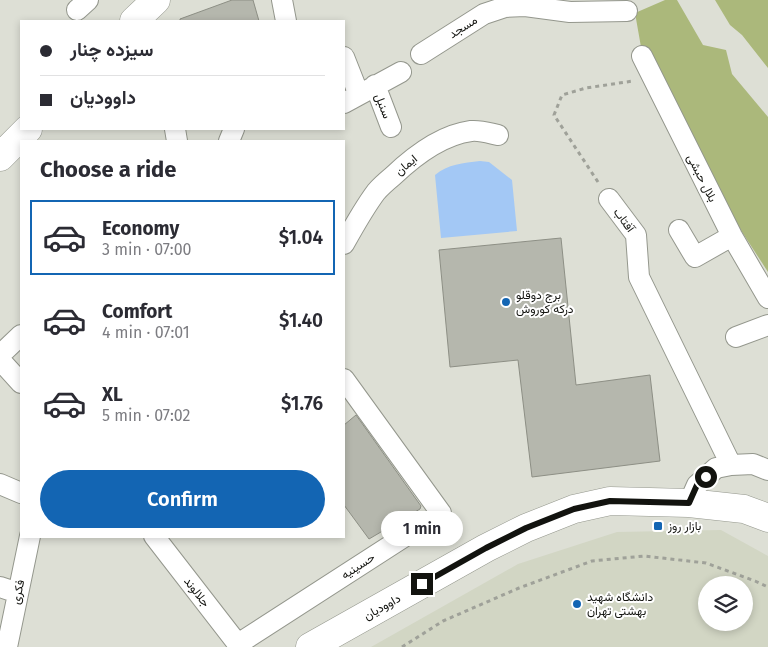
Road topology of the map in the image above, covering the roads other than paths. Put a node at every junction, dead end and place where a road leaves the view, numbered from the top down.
1 (282, 0) edge
2 (627, 11) dead end
3 (286, 20) edge
4 (421, 54) dead end
5 (642, 56) dead end
6 (345, 59) edge
7 (401, 72) dead end
8 (359, 94) edge
9 (391, 127) dead end
10 (21, 130) edge
11 (498, 135) dead end
12 (0, 157) edge
13 (609, 199) road end
14 (680, 230) dead end
15 (732, 236) junction
16 (345, 242) edge
17 (768, 298) edge
18 (768, 325) edge
19 (20, 336) edge
20 (736, 337) dead end
21 (0, 355) edge
22 (0, 360) edge
23 (345, 380) edge
24 (20, 382) edge
25 (731, 465) junction
26 (768, 470) edge
27 (0, 484) edge
28 (20, 493) edge
29 (689, 503) junction
30 (768, 518) edge
31 (29, 538) edge
32 (156, 538) edge
33 (9, 590) edge
34 (239, 645) edge
35 (7, 647) edge
36 (310, 647) edge

1 - 3 street
2 - 4 street, مسجد
5 - 15 street, بلال حبشی
6 - 8 street
7 - 8 street, سنبل
8 - 9 street, سنبل
10 - 12 street
11 - 16 street, ایمان
13 - 25 street, آفتاب
14 - 15 street
15 - 17 street, بلال حبشی
18 - 20 street
19 - 21 street
22 - 24 street
23 - 34 street, حسینیه
25 - 26 street
25 - 29 street
27 - 28 street
29 - 30 street, داوودیان
29 - 36 street, داوودیان
31 - 33 street, فکری
32 - 34 street, جلالوند
33 - 35 street, فکری

